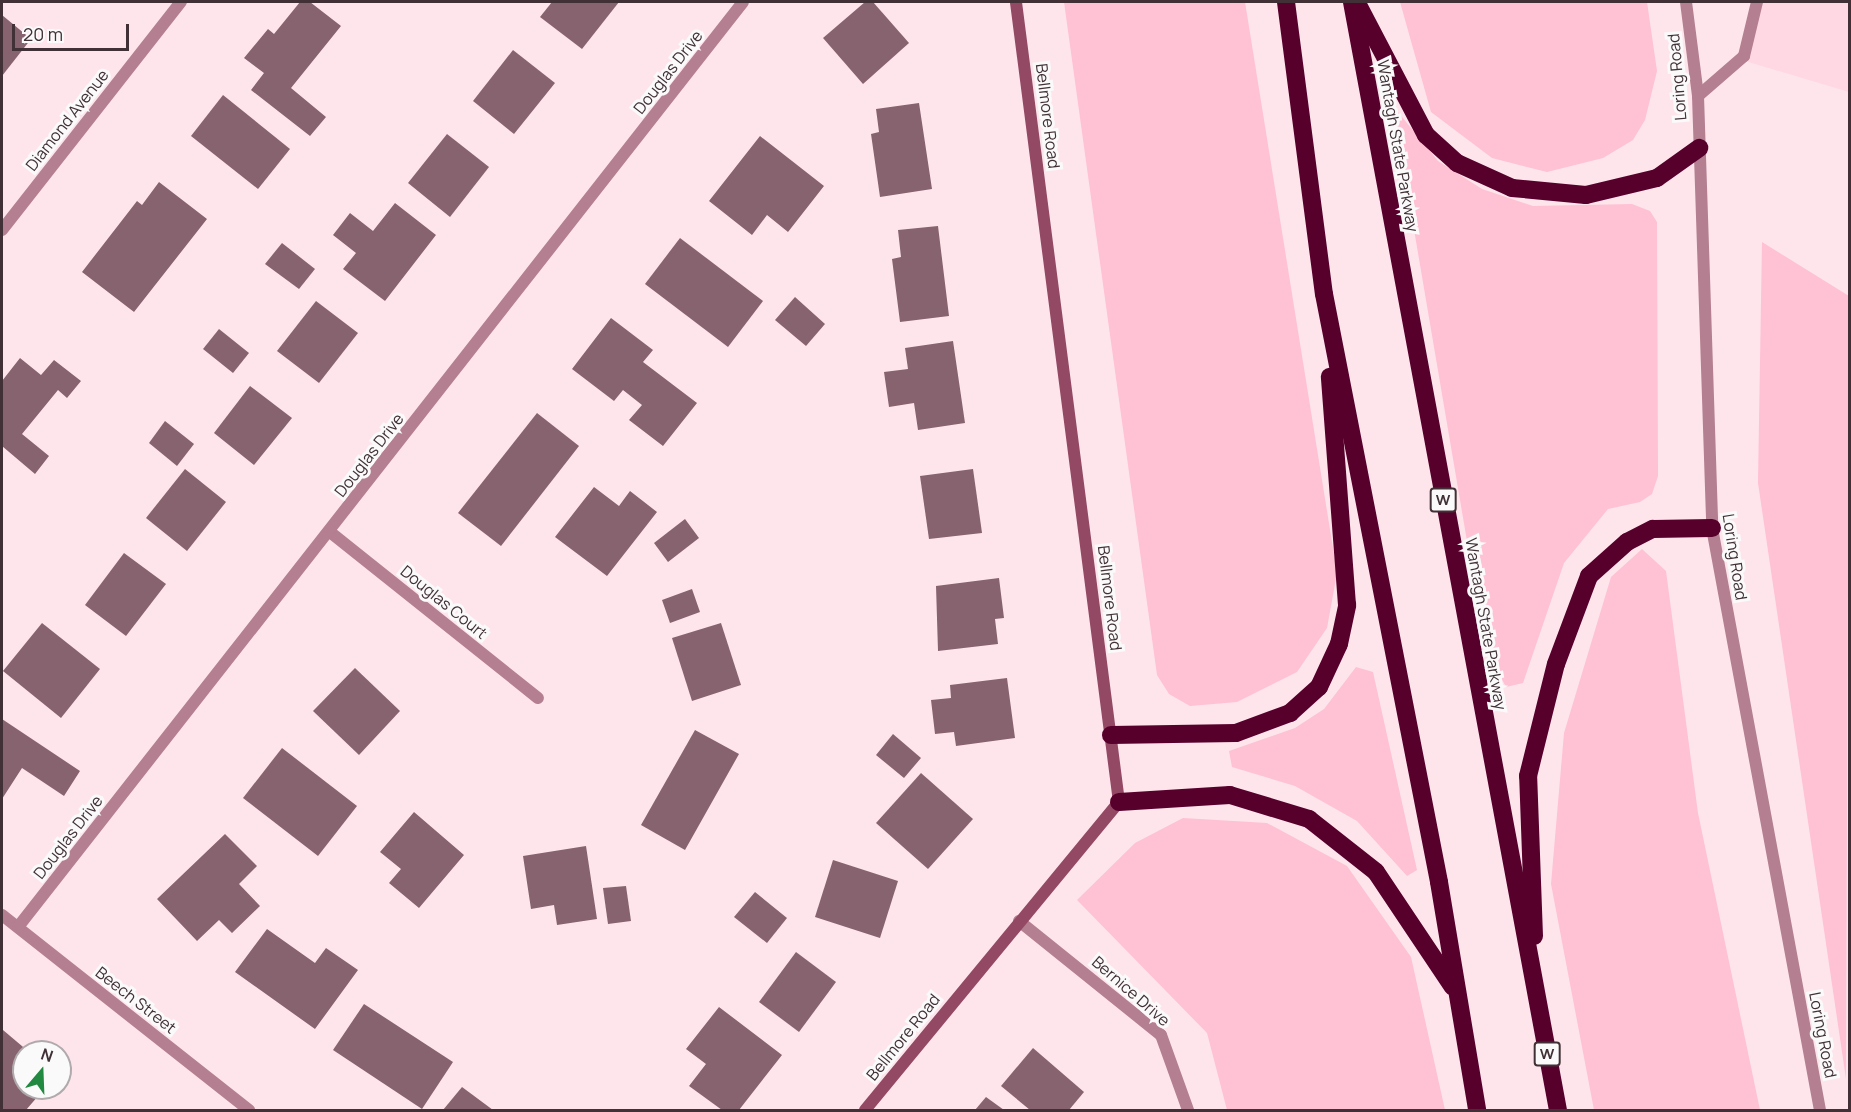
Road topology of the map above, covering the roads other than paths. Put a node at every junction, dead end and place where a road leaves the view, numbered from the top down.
1 (181, 2) edge
2 (743, 2) edge
3 (1016, 2) edge
4 (1286, 2) edge
5 (1352, 2) edge
6 (1356, 2) edge
7 (1686, 2) edge
8 (1756, 2) edge
9 (1698, 96) junction
10 (1700, 148) junction
11 (2, 230) edge
12 (1324, 294) junction
13 (1712, 528) junction
14 (330, 531) junction
15 (538, 698) dead end
16 (1111, 735) junction
17 (1119, 802) junction
18 (2, 915) edge
19 (1019, 921) junction
20 (18, 927) junction
21 (1457, 993) junction
22 (1536, 998) junction
23 (249, 1110) edge
24 (865, 1110) edge
25 (1188, 1110) edge
26 (1477, 1110) edge
27 (1558, 1110) edge
28 (1820, 1110) edge

1 - 11 street, Diamond Avenue
2 - 14 street, Douglas Drive
3 - 16 main road, Bellmore Road
4 - 12 highway
5 - 22 highway, Wantagh State Parkway / W
6 - 10 highway
7 - 9 street, Loring Road
8 - 9 street
9 - 10 street, Loring Road
10 - 13 street, Loring Road
12 - 16 highway
12 - 21 highway
13 - 22 highway
13 - 28 street, Loring Road
14 - 15 street, Douglas Court
14 - 20 street, Douglas Drive
16 - 17 main road, Bellmore Road
17 - 19 main road, Bellmore Road
17 - 21 highway
18 - 20 street, Beech Street
19 - 24 main road, Bellmore Road
19 - 25 street, Bernice Drive
20 - 23 street, Beech Street
21 - 26 highway
22 - 27 highway, Wantagh State Parkway / W

